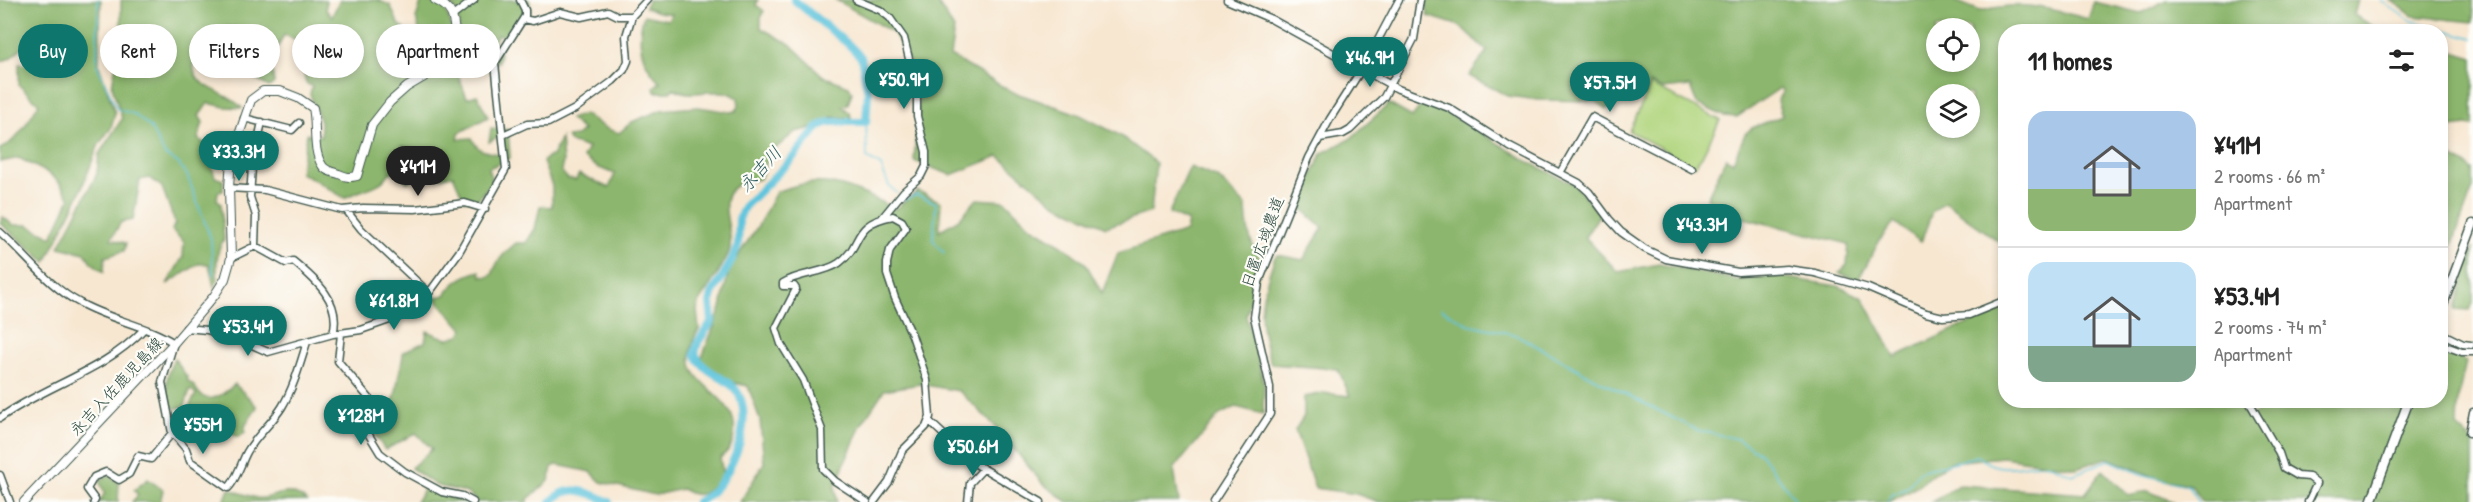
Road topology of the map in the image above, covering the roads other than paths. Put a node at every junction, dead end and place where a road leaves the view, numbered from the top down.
1 (435, 0) edge
2 (474, 0) edge
3 (520, 0) edge
4 (647, 0) edge
5 (856, 0) edge
6 (1227, 0) edge
7 (1399, 0) edge
8 (1420, 0) edge
9 (454, 15) junction
10 (632, 16) junction
11 (523, 19) junction
12 (1362, 69) junction
13 (1390, 85) junction
14 (244, 117) junction
15 (262, 122) junction
16 (299, 123) dead end
17 (503, 135) junction
18 (1320, 138) junction
19 (1692, 169) dead end
20 (1560, 173) junction
21 (229, 188) junction
22 (250, 188) junction
23 (485, 208) junction
24 (346, 210) junction
25 (882, 218) junction
26 (2473, 224) edge
27 (0, 232) edge
28 (255, 246) junction
29 (231, 258) junction
30 (2448, 291) edge
31 (429, 293) junction
32 (1998, 303) edge
33 (186, 328) junction
34 (144, 329) junction
35 (333, 334) junction
36 (341, 334) junction
37 (2448, 336) edge
38 (307, 342) junction
39 (174, 343) junction
40 (2448, 347) edge
41 (2472, 348) edge
42 (2252, 408) edge
43 (2406, 408) edge
44 (2473, 412) edge
45 (0, 418) edge
46 (929, 421) junction
47 (172, 432) junction
48 (2473, 434) edge
49 (983, 469) junction
50 (0, 475) edge
51 (10, 502) edge
52 (24, 502) edge
53 (94, 502) edge
54 (473, 502) edge
55 (867, 502) edge
56 (874, 502) edge
57 (968, 502) edge
58 (1041, 502) edge
59 (1213, 502) edge
60 (2308, 502) edge
61 (2371, 502) edge

1 - 9 main road
2 - 9 street
3 - 11 street
4 - 10 street
5 - 25 street
6 - 12 street
7 - 12 street, 日置広域農道
8 - 13 street
9 - 14 main road, 永吉入佐鹿児島線
10 - 11 street
10 - 17 street
11 - 17 street
12 - 13 street
12 - 18 street, 日置広域農道
13 - 18 street
13 - 20 street
14 - 15 street
14 - 21 main road, 永吉入佐鹿児島線
15 - 16 street
15 - 22 street
17 - 23 street
18 - 59 street, 日置広域農道
19 - 20 street
20 - 32 street
21 - 22 street
21 - 29 main road, 永吉入佐鹿児島線
22 - 24 street
22 - 28 street
23 - 24 street
23 - 31 street
24 - 31 street
25 - 46 street
25 - 55 street
26 - 30 highway
27 - 34 street
28 - 29 street
28 - 35 street
29 - 33 main road, 永吉入佐鹿児島線
31 - 36 street
33 - 38 street
33 - 39 main road, 永吉入佐鹿児島線
34 - 39 street
34 - 45 street
35 - 36 street
35 - 38 street
36 - 54 street
37 - 41 street
38 - 47 street
39 - 47 street
39 - 52 main road, 永吉入佐鹿児島線
40 - 41 street
42 - 60 street
43 - 61 highway
44 - 48 street
46 - 49 street
46 - 56 street
47 - 53 street
49 - 57 street
49 - 58 street
50 - 51 street

